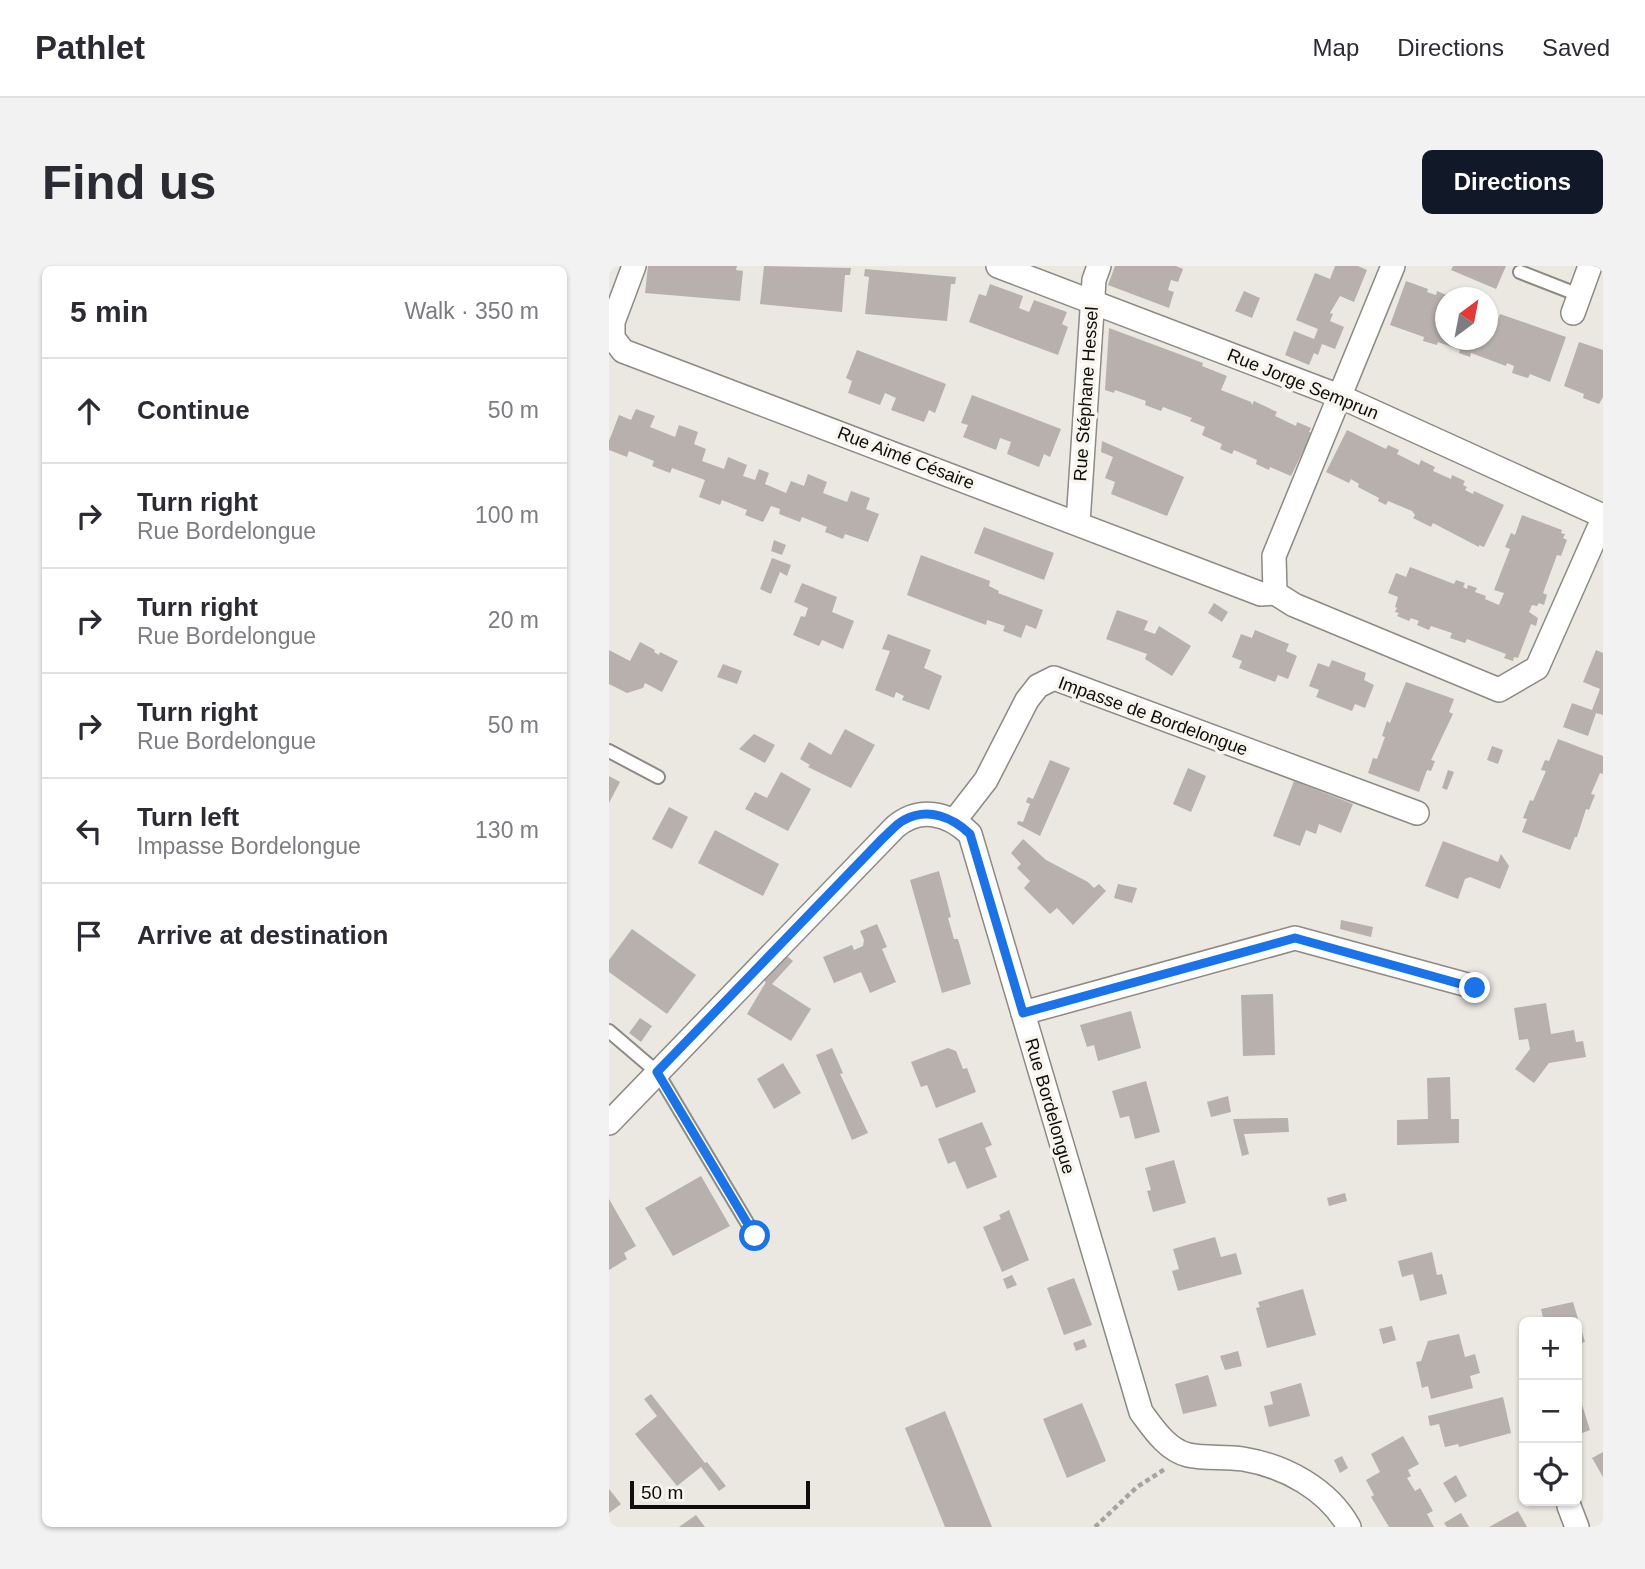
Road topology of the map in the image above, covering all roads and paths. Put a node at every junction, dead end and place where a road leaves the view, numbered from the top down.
1 (634, 266) edge
2 (998, 266) edge
3 (1099, 266) edge
4 (1393, 266) edge
5 (1590, 266) edge
6 (1520, 272) dead end
7 (1092, 302) junction
8 (1576, 304) joint
9 (1339, 396) junction
10 (1603, 517) edge
11 (1078, 523) junction
12 (1275, 593) junction
13 (609, 751) edge
14 (658, 777) dead end
15 (1417, 813) dead end
16 (955, 820) junction
17 (1475, 988) dead end
18 (1023, 1013) junction
19 (609, 1031) edge
20 (657, 1072) junction
21 (609, 1123) edge
22 (755, 1236) dead end
23 (1187, 1455) junction
24 (1095, 1527) edge
25 (1349, 1527) edge

1 - 11 street, Rue Aimé Césaire
2 - 7 street, Rue Jorge Semprun
3 - 7 street, Rue Stéphane Hessel
4 - 9 street
5 - 8 street
6 - 8 lane
7 - 9 street, Rue Jorge Semprun
7 - 11 street, Rue Stéphane Hessel
9 - 10 street, Rue Jorge Semprun
9 - 12 street
10 - 12 street, Rue Aimé Césaire
11 - 12 street, Rue Aimé Césaire
13 - 14 lane
15 - 16 street, Impasse de Bordelongue
16 - 18 street, Rue Bordelongue
16 - 20 street
17 - 18 street
18 - 23 street, Rue Bordelongue
19 - 20 lane
20 - 21 street
20 - 22 lane
23 - 24 path
23 - 25 street, Rue Bordelongue

